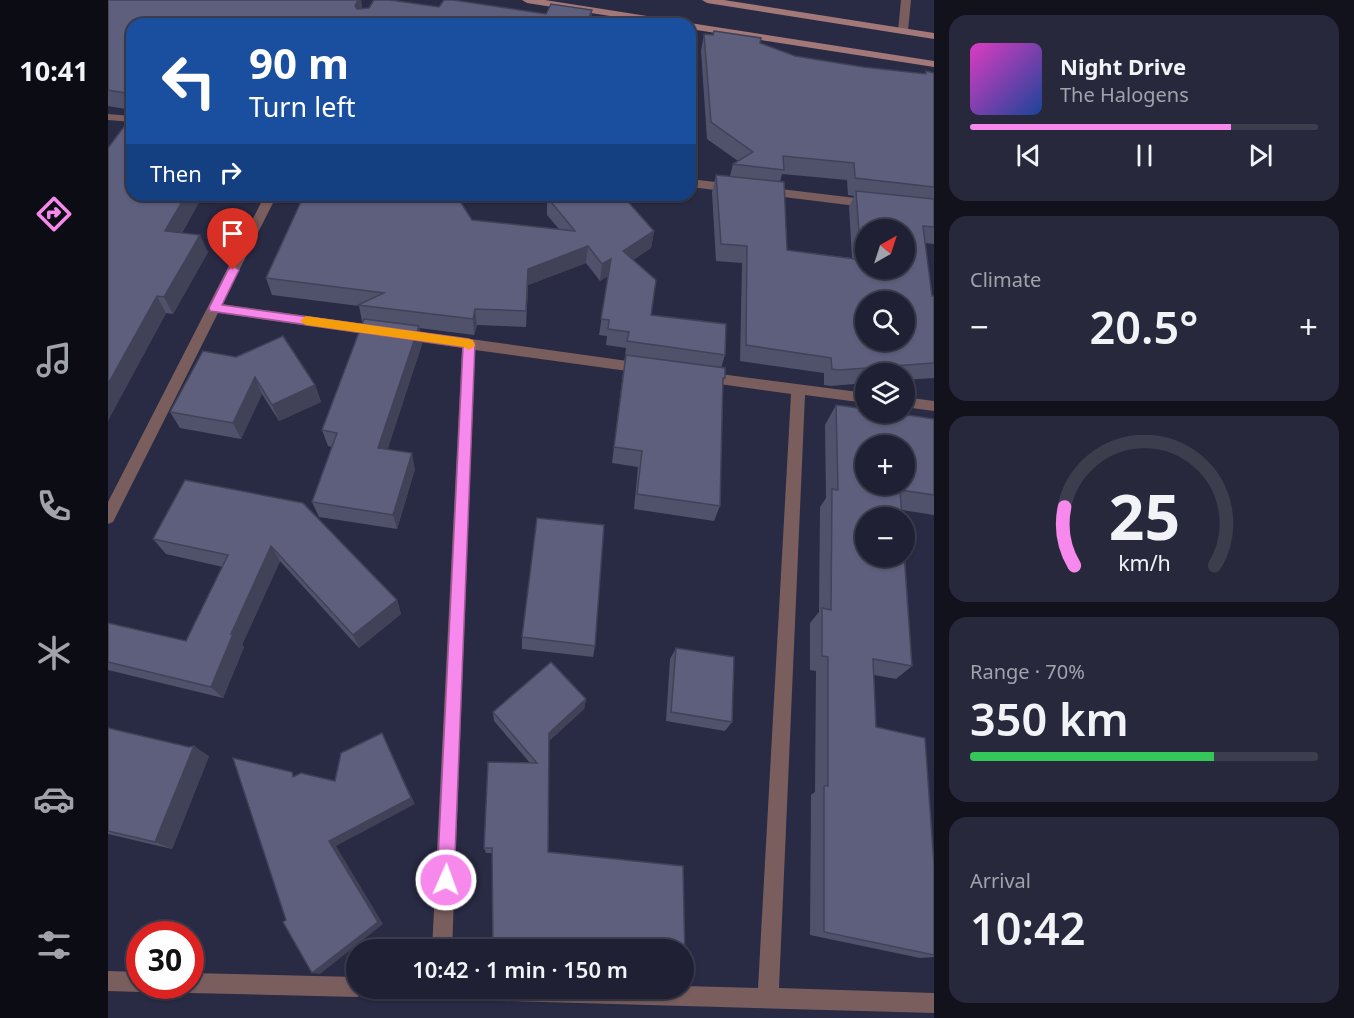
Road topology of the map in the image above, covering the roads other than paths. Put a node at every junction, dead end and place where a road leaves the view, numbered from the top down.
1 (527, 0) edge
2 (707, 0) edge
3 (906, 0) edge
4 (641, 18) edge
5 (696, 27) edge
6 (903, 31) junction
7 (934, 36) edge
8 (934, 64) edge
9 (108, 117) edge
10 (126, 118) edge
11 (696, 184) edge
12 (268, 201) edge
13 (888, 206) edge
14 (214, 308) junction
15 (469, 343) junction
16 (657, 370) edge
17 (692, 375) edge
18 (798, 390) junction
19 (855, 397) edge
20 (915, 403) edge
21 (934, 406) edge
22 (108, 517) edge
23 (442, 939) edge
24 (108, 981) edge
25 (126, 982) edge
26 (204, 983) edge
27 (346, 987) edge
28 (694, 997) edge
29 (768, 999) junction
30 (934, 1003) edge

1 - 4 main road
2 - 6 main road
3 - 6 street
5 - 8 main road
6 - 7 main road
9 - 10 street
11 - 13 street
12 - 14 street
14 - 15 street
14 - 22 street
15 - 16 street
15 - 23 street
17 - 18 street
18 - 19 street
18 - 29 street
20 - 21 street
24 - 25 street
26 - 27 street
28 - 29 street
29 - 30 street

